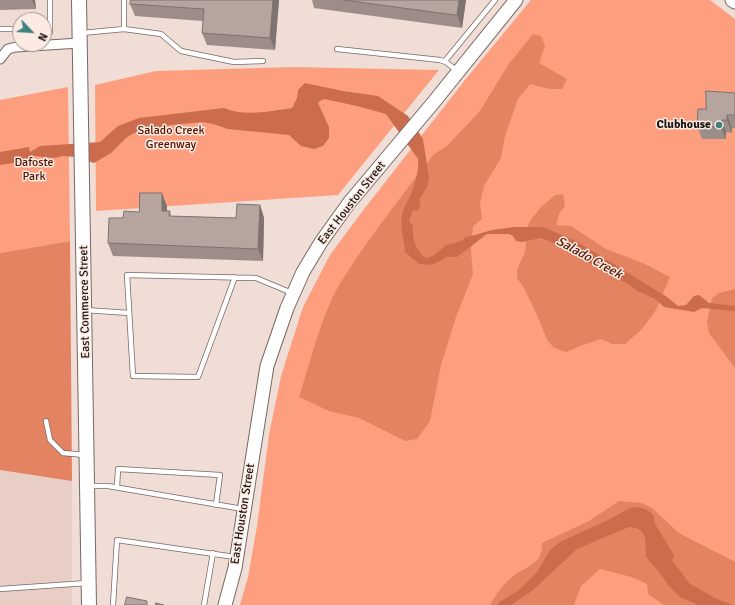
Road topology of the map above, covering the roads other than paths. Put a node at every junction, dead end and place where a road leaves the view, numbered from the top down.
1 (50, 0) edge
2 (79, 0) edge
3 (124, 0) edge
4 (495, 0) edge
5 (516, 0) edge
6 (732, 0) edge
7 (735, 2) edge
8 (50, 12) edge
9 (0, 29) edge
10 (12, 29) edge
11 (124, 29) junction
12 (80, 38) junction
13 (52, 41) edge
14 (12, 48) edge
15 (337, 49) dead end
16 (0, 59) edge
17 (262, 61) dead end
18 (445, 61) junction
19 (458, 72) junction
20 (235, 277) junction
21 (293, 294) junction
22 (85, 310) junction
23 (130, 313) junction
24 (46, 421) dead end
25 (87, 456) junction
26 (87, 486) junction
27 (117, 487) junction
28 (216, 505) junction
29 (245, 510) junction
30 (213, 553) junction
31 (237, 557) junction
32 (89, 583) junction
33 (0, 589) edge
34 (89, 605) edge
35 (113, 605) edge
36 (204, 605) edge
37 (225, 605) edge

1 - 8 lane
2 - 12 main road, East Commerce Street
3 - 11 lane
4 - 18 lane
5 - 19 main road, East Houston Street
6 - 7 main road
9 - 10 lane
11 - 12 lane
11 - 17 lane
12 - 13 street
12 - 22 main road, East Commerce Street
14 - 16 street
15 - 18 lane
18 - 19 lane
19 - 21 main road, East Houston Street
20 - 21 lane
20 - 23 lane
20 - 23 lane
21 - 29 main road, East Houston Street
22 - 23 lane
22 - 25 main road, East Commerce Street
24 - 25 lane
25 - 26 main road, East Commerce Street
26 - 27 lane
26 - 32 main road, East Commerce Street
27 - 28 lane
27 - 28 lane
28 - 29 lane
29 - 31 main road, East Houston Street
30 - 31 lane
30 - 35 lane
30 - 36 lane
31 - 37 main road, East Houston Street
32 - 33 lane
32 - 34 main road, East Commerce Street

